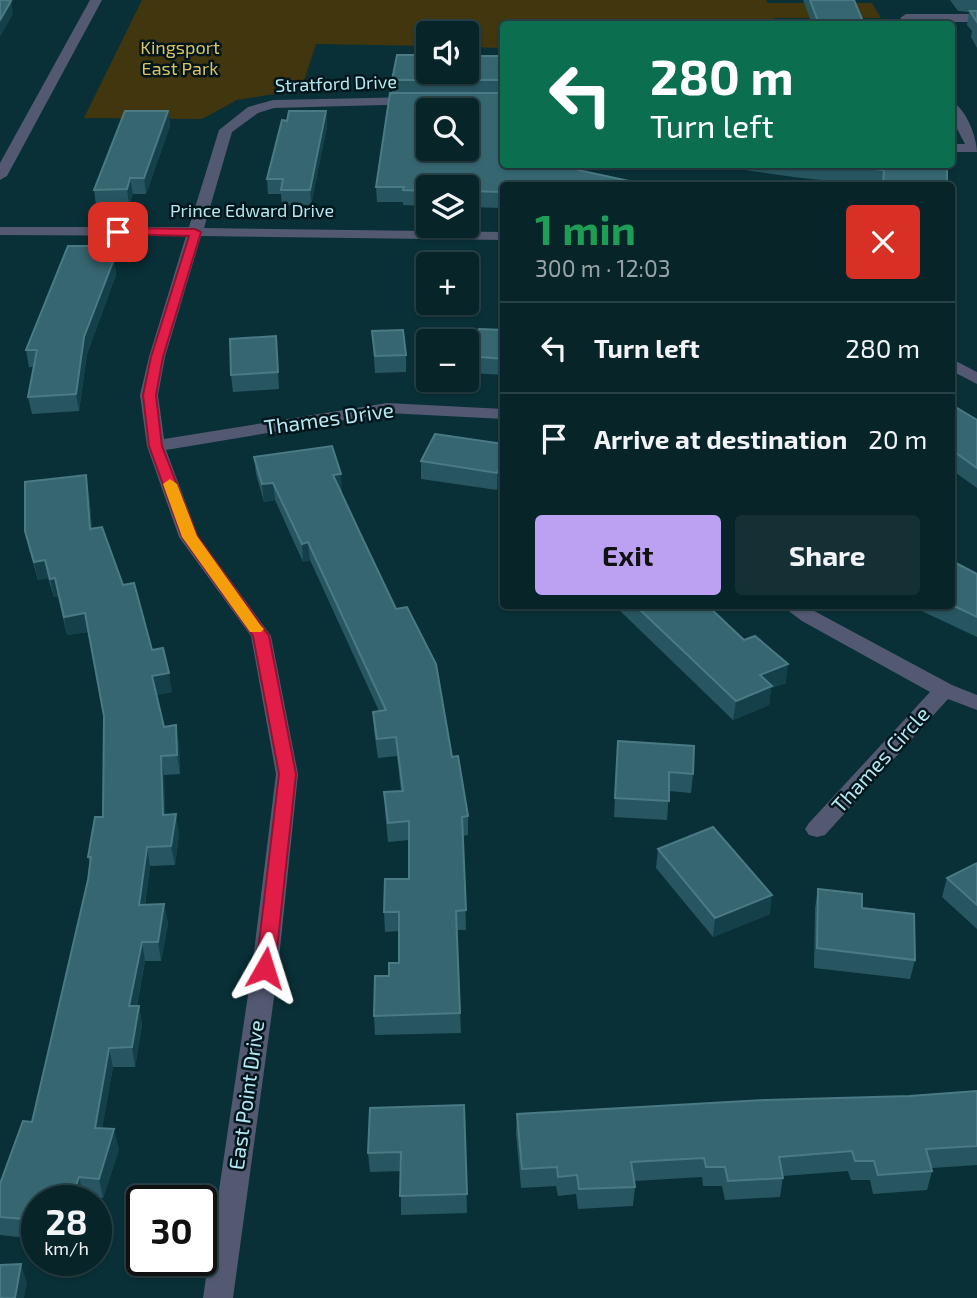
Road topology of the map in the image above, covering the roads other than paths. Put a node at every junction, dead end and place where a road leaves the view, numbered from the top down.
1 (96, 0) edge
2 (906, 18) edge
3 (977, 18) edge
4 (416, 101) edge
5 (253, 110) joint
6 (955, 111) edge
7 (955, 148) edge
8 (975, 148) edge
9 (0, 176) edge
10 (0, 231) edge
11 (195, 232) junction
12 (500, 236) edge
13 (955, 366) edge
14 (977, 379) edge
15 (500, 414) edge
16 (156, 446) junction
17 (797, 609) edge
18 (944, 690) junction
19 (977, 703) edge
20 (817, 830) dead end
21 (218, 1298) edge

1 - 9 street
2 - 3 street
4 - 5 street, Stratford Drive
5 - 11 street, East Point Drive
6 - 8 street
7 - 8 street
10 - 11 street, Prince Edward Drive
11 - 12 street, Prince Edward Drive
11 - 16 street, East Point Drive
13 - 14 street
15 - 16 street, Thames Drive
16 - 21 street, East Point Drive
17 - 18 street
18 - 19 street
18 - 20 street, Thames Circle

